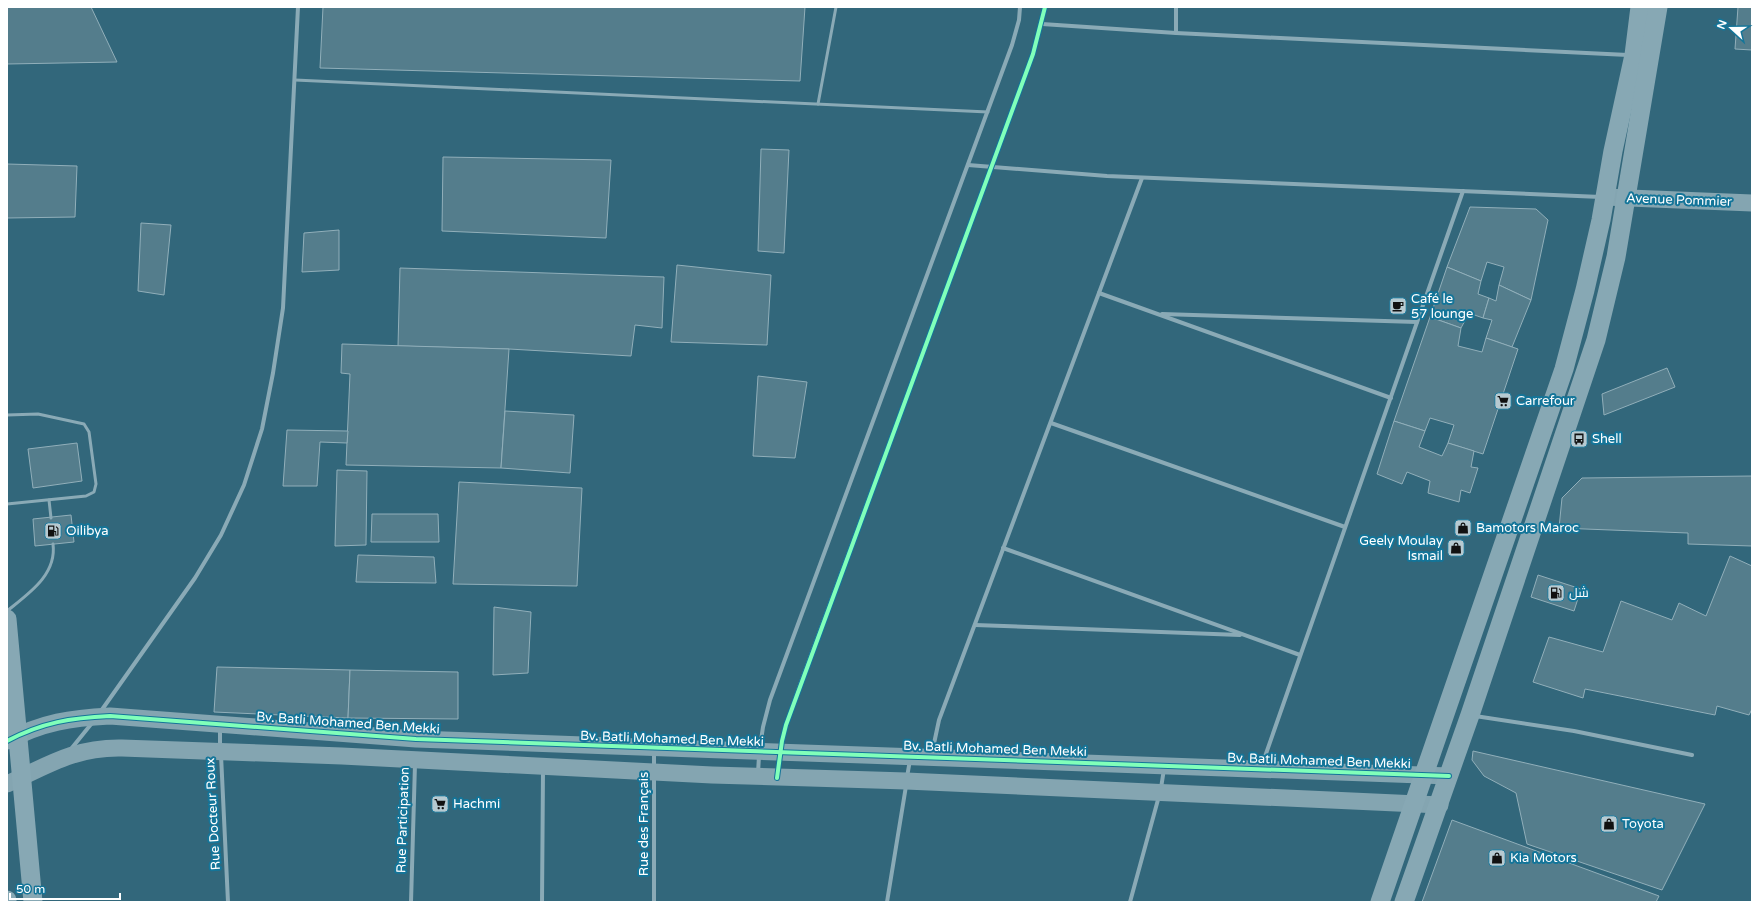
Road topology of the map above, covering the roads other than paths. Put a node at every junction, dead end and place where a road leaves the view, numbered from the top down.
1 (298, 7) edge
2 (836, 7) edge
3 (1020, 7) edge
4 (1045, 7) edge
5 (1176, 7) edge
6 (1640, 7) edge
7 (1658, 7) edge
8 (1042, 24) junction
9 (1176, 33) junction
10 (1634, 55) junction
11 (295, 80) junction
12 (818, 104) junction
13 (988, 112) junction
14 (968, 165) junction
15 (992, 167) junction
16 (1142, 178) junction
17 (1463, 191) junction
18 (1606, 197) junction
19 (1627, 198) junction
20 (1752, 203) edge
21 (1099, 293) junction
22 (1156, 314) junction
23 (1417, 322) junction
24 (1390, 398) junction
25 (7, 415) edge
26 (1051, 423) junction
27 (49, 500) junction
28 (7, 504) edge
29 (51, 518) dead end
30 (1345, 527) junction
31 (53, 544) dead end
32 (1003, 548) junction
33 (7, 612) edge
34 (7, 618) edge
35 (975, 625) junction
36 (1244, 635) junction
37 (1300, 655) junction
38 (1470, 715) junction
39 (97, 717) junction
40 (220, 725) junction
41 (12, 738) edge
42 (654, 747) junction
43 (416, 750) junction
44 (220, 752) junction
45 (759, 752) junction
46 (780, 753) junction
47 (544, 755) junction
48 (65, 756) junction
49 (910, 756) junction
50 (1692, 756) dead end
51 (931, 757) junction
52 (1025, 760) junction
53 (1165, 766) junction
54 (1261, 769) junction
55 (654, 772) junction
56 (1424, 775) junction
57 (1449, 776) junction
58 (758, 777) junction
59 (777, 778) junction
60 (14, 781) edge
61 (906, 781) junction
62 (1025, 786) junction
63 (1160, 792) junction
64 (1414, 803) junction
65 (1440, 805) junction
66 (33, 902) edge
67 (228, 902) edge
68 (411, 902) edge
69 (542, 902) edge
70 (654, 902) edge
71 (887, 902) edge
72 (1130, 902) edge
73 (1380, 902) edge
74 (1404, 902) edge

1 - 11 street
2 - 12 lane
3 - 13 street
4 - 8 street
5 - 9 street
6 - 10 main road
7 - 19 main road
8 - 9 street
8 - 15 street
9 - 10 street
10 - 18 main road
11 - 12 lane
11 - 39 street
12 - 13 lane
13 - 14 street
14 - 15 street
14 - 45 street
15 - 16 street
15 - 46 street
16 - 17 street
16 - 21 street
17 - 18 street
17 - 23 street
18 - 19 street, Avenue Pommier
18 - 56 main road
19 - 20 street, Avenue Pommier
19 - 38 main road
21 - 22 street
21 - 26 street
22 - 23 street
22 - 24 street
23 - 24 street
24 - 30 street
25 - 27 lane
26 - 30 street
26 - 32 street
27 - 28 lane
27 - 29 lane
30 - 37 street
31 - 33 lane
32 - 35 street
32 - 36 street
34 - 41 main road
35 - 36 street
35 - 51 street
36 - 37 street
37 - 54 street
38 - 50 street
38 - 57 main road
39 - 40 street, Bv. Batli Mohamed Ben Mekki
39 - 41 street, Bv. Batli Mohamed Ben Mekki
39 - 48 street
40 - 43 street, Bv. Batli Mohamed Ben Mekki
40 - 44 street, Rue Docteur Roux
41 - 60 main road
42 - 45 street, Bv. Batli Mohamed Ben Mekki
42 - 47 street, Bv. Batli Mohamed Ben Mekki
42 - 55 street, Rue des Français
43 - 44 street, Bv. Batli Mohamed Ben Mekki
43 - 47 street, Bv. Batli Mohamed Ben Mekki
43 - 68 street, Rue Participation
44 - 48 street, Bv. Batli Mohamed Ben Mekki
44 - 67 street, Rue Docteur Roux
45 - 46 street, Bv. Batli Mohamed Ben Mekki
45 - 58 street
46 - 49 street, Bv. Batli Mohamed Ben Mekki
46 - 59 street
47 - 55 street, Bv. Batli Mohamed Ben Mekki
47 - 69 street
48 - 60 street, Bv. Batli Mohamed Ben Mekki
49 - 51 street, Bv. Batli Mohamed Ben Mekki
49 - 61 street
51 - 52 street, Bv. Batli Mohamed Ben Mekki
52 - 53 street, Bv. Batli Mohamed Ben Mekki
52 - 62 street
53 - 54 street, Bv. Batli Mohamed Ben Mekki
53 - 63 street
54 - 56 street, Bv. Batli Mohamed Ben Mekki
55 - 58 street, Bv. Batli Mohamed Ben Mekki
55 - 70 street, Rue des Français
56 - 57 street, Bv. Batli Mohamed Ben Mekki
56 - 64 main road
57 - 65 main road
58 - 59 street, Bv. Batli Mohamed Ben Mekki
59 - 61 street, Bv. Batli Mohamed Ben Mekki
60 - 66 main road
61 - 62 street, Bv. Batli Mohamed Ben Mekki
61 - 71 street
62 - 63 street, Bv. Batli Mohamed Ben Mekki
63 - 64 street, Bv. Batli Mohamed Ben Mekki
63 - 72 street
64 - 65 street, Bv. Batli Mohamed Ben Mekki
64 - 73 main road
65 - 74 main road

